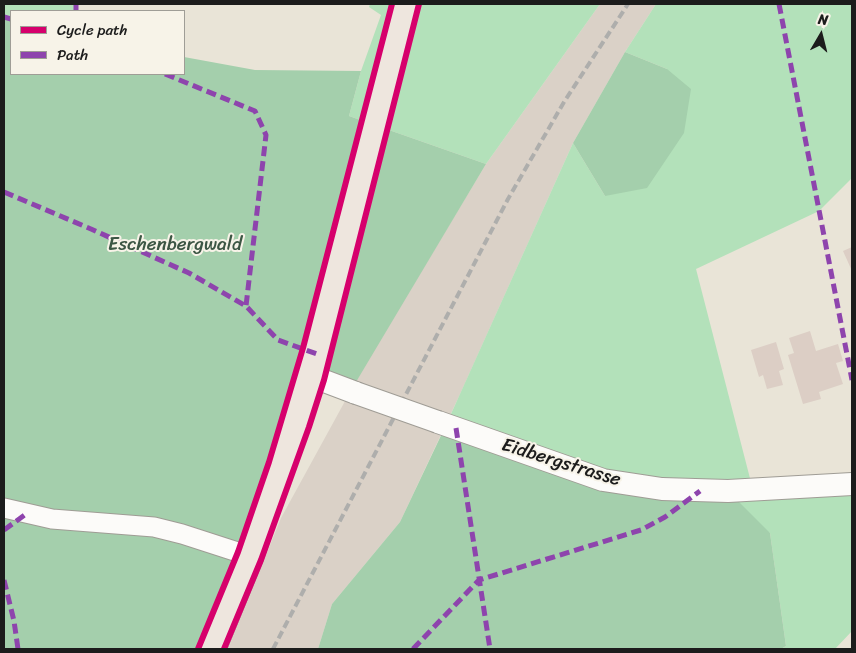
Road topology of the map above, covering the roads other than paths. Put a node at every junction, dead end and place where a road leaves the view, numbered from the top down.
1 (405, 4) edge
2 (311, 376) junction
3 (852, 484) edge
4 (4, 508) edge
5 (250, 556) junction
6 (212, 649) edge

1 - 2 main road
2 - 3 street, Eidbergstrasse, bridge
2 - 5 main road
4 - 5 street
5 - 6 main road

